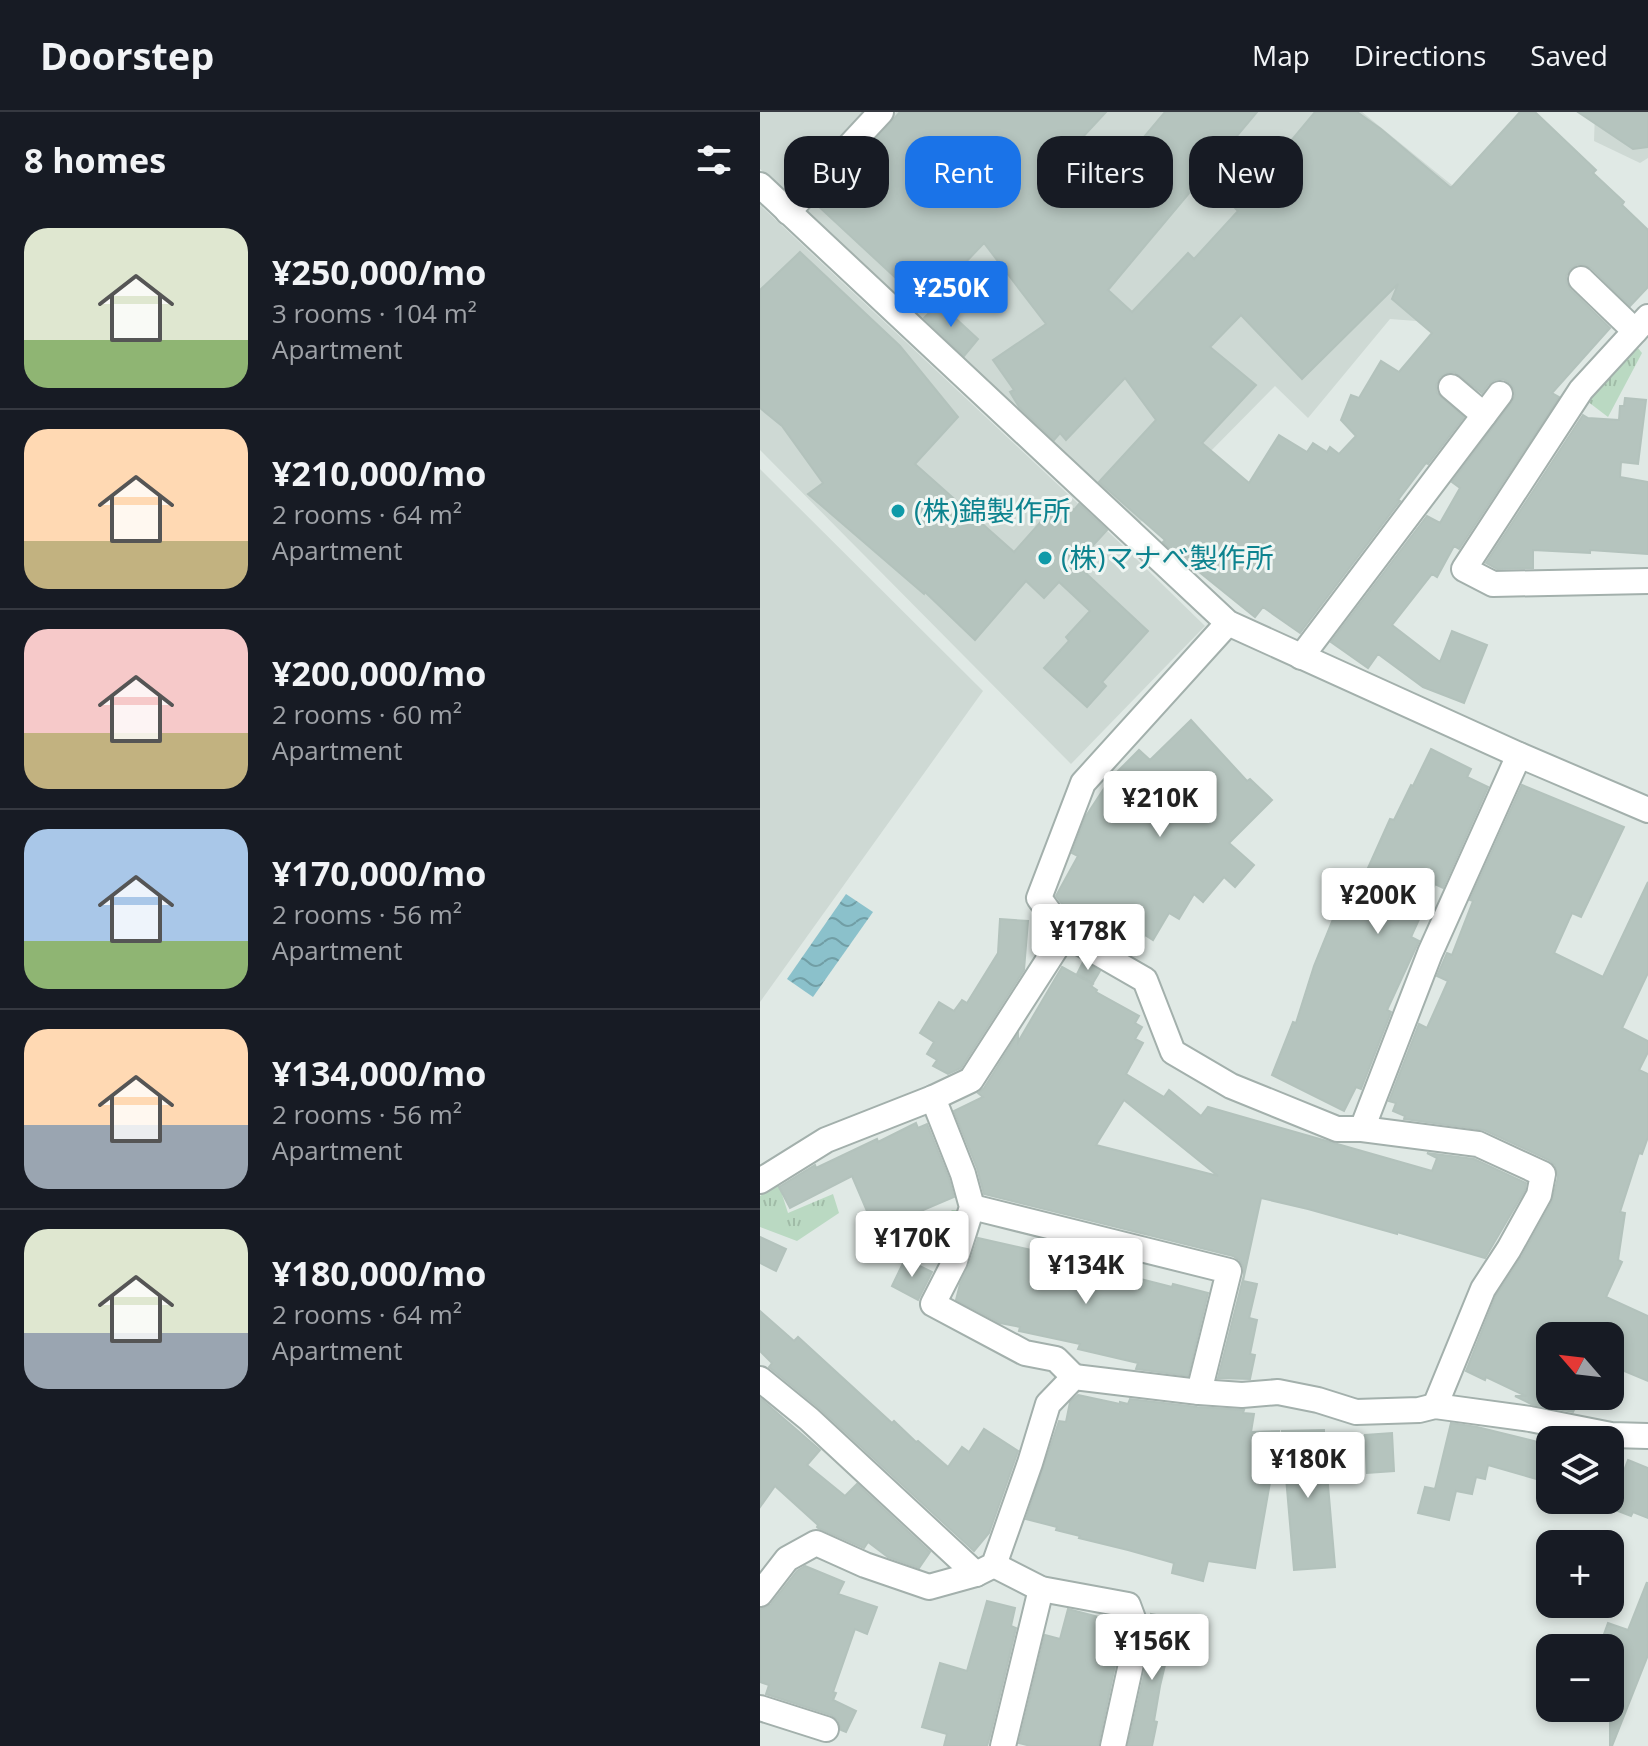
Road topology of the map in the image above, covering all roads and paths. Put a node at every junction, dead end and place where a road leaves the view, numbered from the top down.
1 (881, 112) edge
2 (760, 185) edge
3 (788, 212) junction
4 (1581, 279) dead end
5 (1642, 324) edge
6 (1451, 387) dead end
7 (1500, 394) dead end
8 (1484, 415) junction
9 (1648, 581) edge
10 (1228, 623) junction
11 (1301, 657) junction
12 (1519, 755) junction
13 (1648, 810) edge
14 (1065, 934) junction
15 (933, 1098) junction
16 (1362, 1129) junction
17 (760, 1181) edge
18 (972, 1207) junction
19 (1074, 1377) junction
20 (760, 1379) edge
21 (1199, 1392) junction
22 (1435, 1406) junction
23 (1648, 1436) edge
24 (985, 1569) junction
25 (1041, 1589) junction
26 (760, 1594) edge
27 (760, 1708) edge
28 (826, 1729) dead end
29 (1003, 1746) edge
30 (1113, 1746) edge

1 - 3 street
2 - 3 street
3 - 10 street
4 - 5 street
5 - 9 street
6 - 8 street
7 - 8 street
8 - 11 street
10 - 11 street
10 - 14 street
11 - 12 street
12 - 13 street
12 - 16 street
14 - 15 street
14 - 16 street
15 - 17 street
15 - 18 street
16 - 22 street
18 - 19 street
18 - 21 street
19 - 21 street
19 - 24 street
20 - 24 street
21 - 22 street
22 - 23 street
24 - 25 street
24 - 26 street
25 - 29 street
25 - 30 street
27 - 28 street

